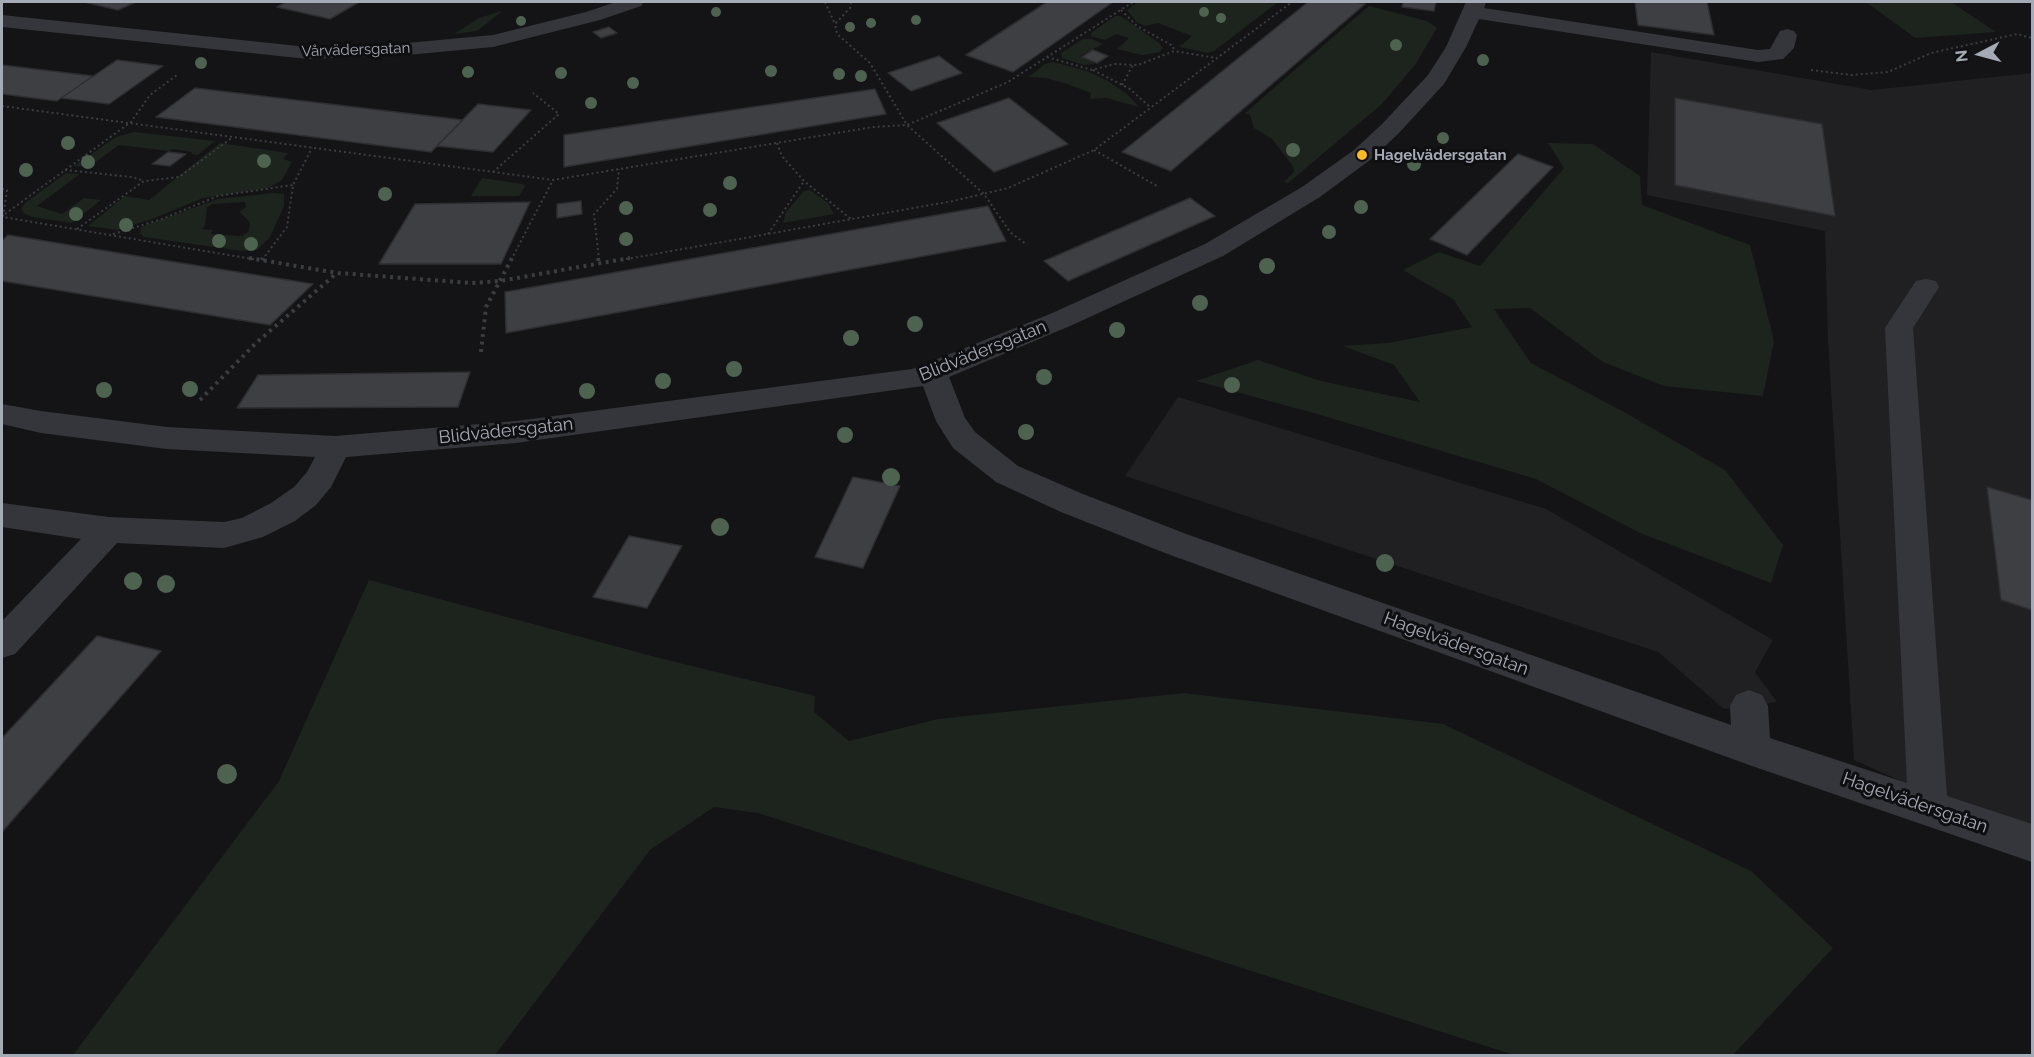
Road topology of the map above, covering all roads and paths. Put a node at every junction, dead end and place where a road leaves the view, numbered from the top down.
1 (633, 2) edge
2 (825, 2) edge
3 (851, 2) edge
4 (1133, 2) edge
5 (1292, 2) edge
6 (1377, 2) edge
7 (1382, 2) edge
8 (1474, 7) edge
9 (1121, 10) junction
10 (2, 21) edge
11 (835, 24) junction
12 (1787, 35) dead end
13 (2032, 38) edge
14 (220, 44) junction
15 (1174, 51) junction
16 (1758, 56) junction
17 (1046, 57) junction
18 (1216, 58) junction
19 (1133, 64) junction
20 (1092, 70) junction
21 (1122, 85) junction
22 (533, 93) dead end
23 (2, 106) edge
24 (1151, 108) junction
25 (131, 122) junction
26 (907, 124) junction
27 (233, 136) junction
28 (777, 143) junction
29 (312, 147) junction
30 (1094, 150) junction
31 (619, 169) junction
32 (64, 170) junction
33 (493, 172) junction
34 (553, 180) junction
35 (144, 181) junction
36 (804, 181) junction
37 (293, 185) junction
38 (1157, 186) dead end
39 (2, 189) edge
40 (984, 194) junction
41 (3, 215) edge
42 (851, 219) junction
43 (77, 229) junction
44 (768, 234) junction
45 (111, 235) junction
46 (1027, 245) dead end
47 (262, 260) junction
48 (598, 264) junction
49 (338, 273) junction
50 (500, 281) junction
51 (1926, 287) dead end
52 (481, 351) dead end
53 (933, 373) junction
54 (2, 414) edge
55 (167, 438) junction
56 (335, 447) junction
57 (2, 515) edge
58 (109, 530) junction
59 (2, 643) edge
60 (1749, 706) dead end
61 (1752, 748) junction
62 (1928, 808) junction
63 (2032, 843) edge

1 - 14 street, Vårvädersgatan
2 - 11 path
3 - 11 path
4 - 9 path
5 - 18 path
6 - 7 path
8 - 16 street
8 - 53 street, Blidvädersgatan
9 - 15 path
9 - 17 path
10 - 14 street, Vårvädersgatan
11 - 26 path
12 - 16 street
13 - 16 path
14 - 25 path
15 - 18 path
15 - 19 path
17 - 20 path
17 - 26 path
18 - 24 path
19 - 20 path
19 - 21 path
20 - 21 path
21 - 24 path
22 - 33 path
23 - 25 path
24 - 30 path
25 - 27 path
25 - 32 path
26 - 28 path
26 - 40 path
27 - 29 path
27 - 35 path
28 - 31 path
28 - 36 path
29 - 33 path
29 - 37 path
30 - 38 path
30 - 40 path
31 - 34 path
31 - 48 path
32 - 35 path
32 - 41 path
33 - 34 path
34 - 50 path
35 - 43 path
36 - 42 path
36 - 44 path
37 - 45 path
37 - 47 path
39 - 41 path
40 - 42 path
40 - 46 path
41 - 43 path
42 - 44 path
43 - 45 path
44 - 48 path
45 - 47 path
47 - 49 path
48 - 50 path
49 - 50 path
49 - 55 path
50 - 52 path
51 - 62 street
53 - 56 street, Blidvädersgatan
53 - 61 street, Hagelvädersgatan
54 - 55 street, Blidvädersgatan
55 - 56 street, Blidvädersgatan
56 - 58 street
57 - 58 street
58 - 59 street
60 - 61 street
61 - 62 street, Hagelvädersgatan
62 - 63 street, Hagelvädersgatan

